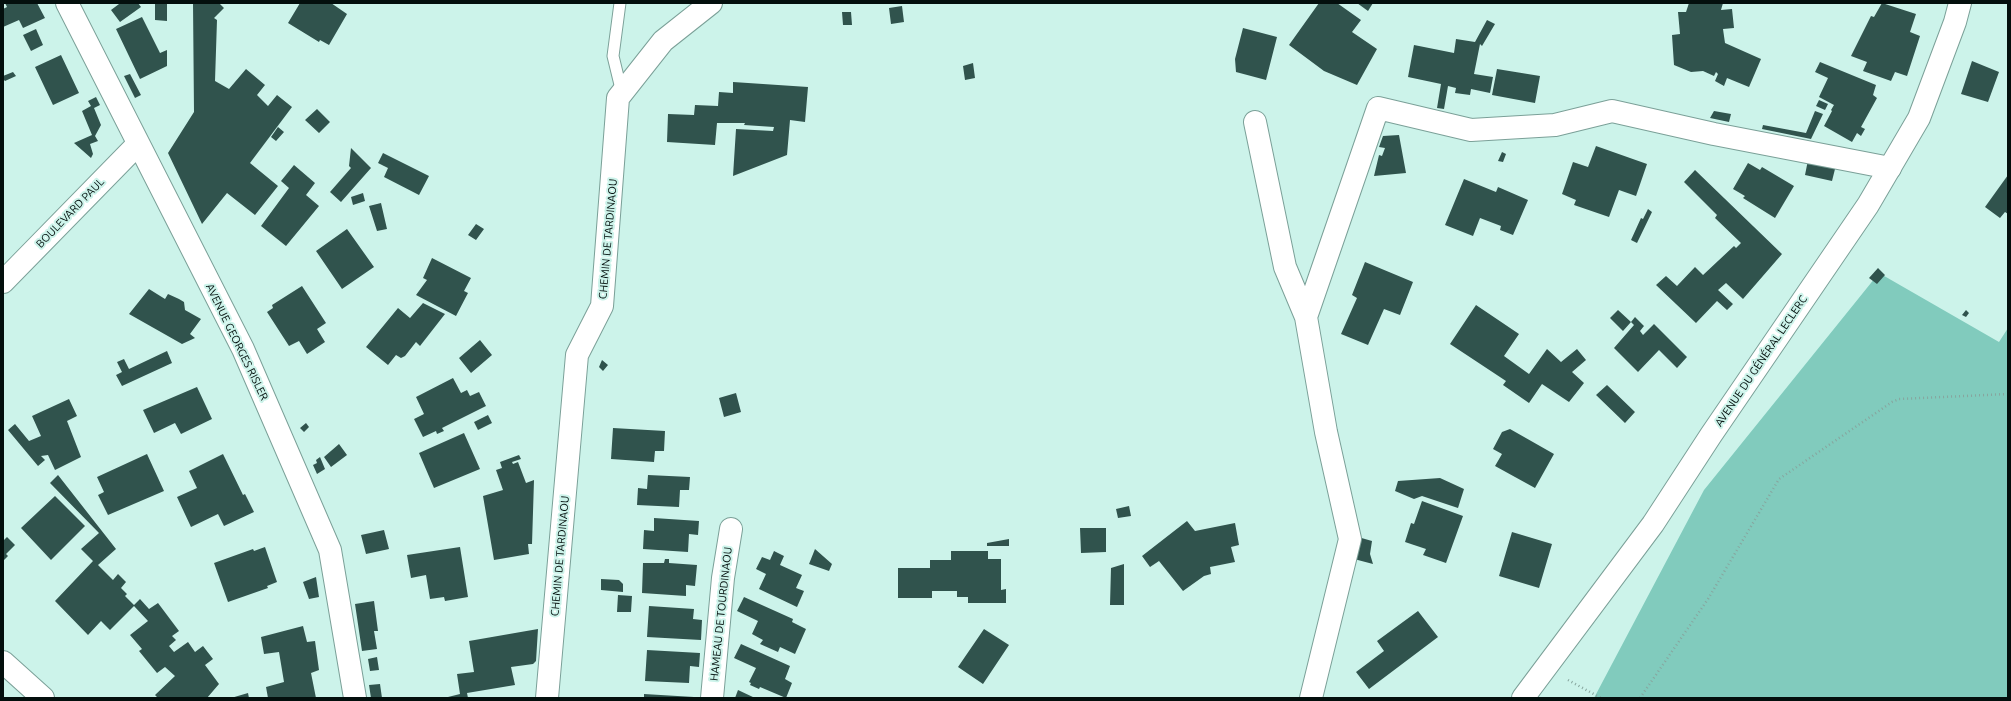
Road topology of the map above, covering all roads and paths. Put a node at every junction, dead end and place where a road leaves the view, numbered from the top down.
1 (67, 3) edge
2 (620, 3) edge
3 (711, 3) edge
4 (1960, 3) edge
5 (622, 93) junction
6 (1255, 122) dead end
7 (138, 144) junction
8 (1890, 168) junction
9 (3, 282) edge
10 (1306, 317) junction
11 (2008, 394) edge
12 (731, 529) dead end
13 (3, 662) edge
14 (1546, 669) junction
15 (43, 698) edge
16 (355, 698) edge
17 (547, 698) edge
18 (712, 698) edge
19 (1311, 698) edge
20 (1523, 698) edge
21 (1601, 698) edge
22 (1640, 698) edge

1 - 7 street, AVENUE GEORGES RISLER
2 - 5 lane
3 - 5 street, CHEMIN DE TARDINAOU
4 - 8 street, AVENUE DU GÉNÉRAL LECLERC
5 - 17 street, CHEMIN DE TARDINAOU
6 - 10 street
7 - 9 street, BOULEVARD PAUL
7 - 16 street, AVENUE GEORGES RISLER
8 - 10 street
8 - 14 street, AVENUE DU GÉNÉRAL LECLERC
10 - 19 street
11 - 22 path
12 - 18 street, HAMEAU DE TOURDINAOU
13 - 15 street
14 - 20 street, AVENUE DU GÉNÉRAL LECLERC
14 - 21 path

